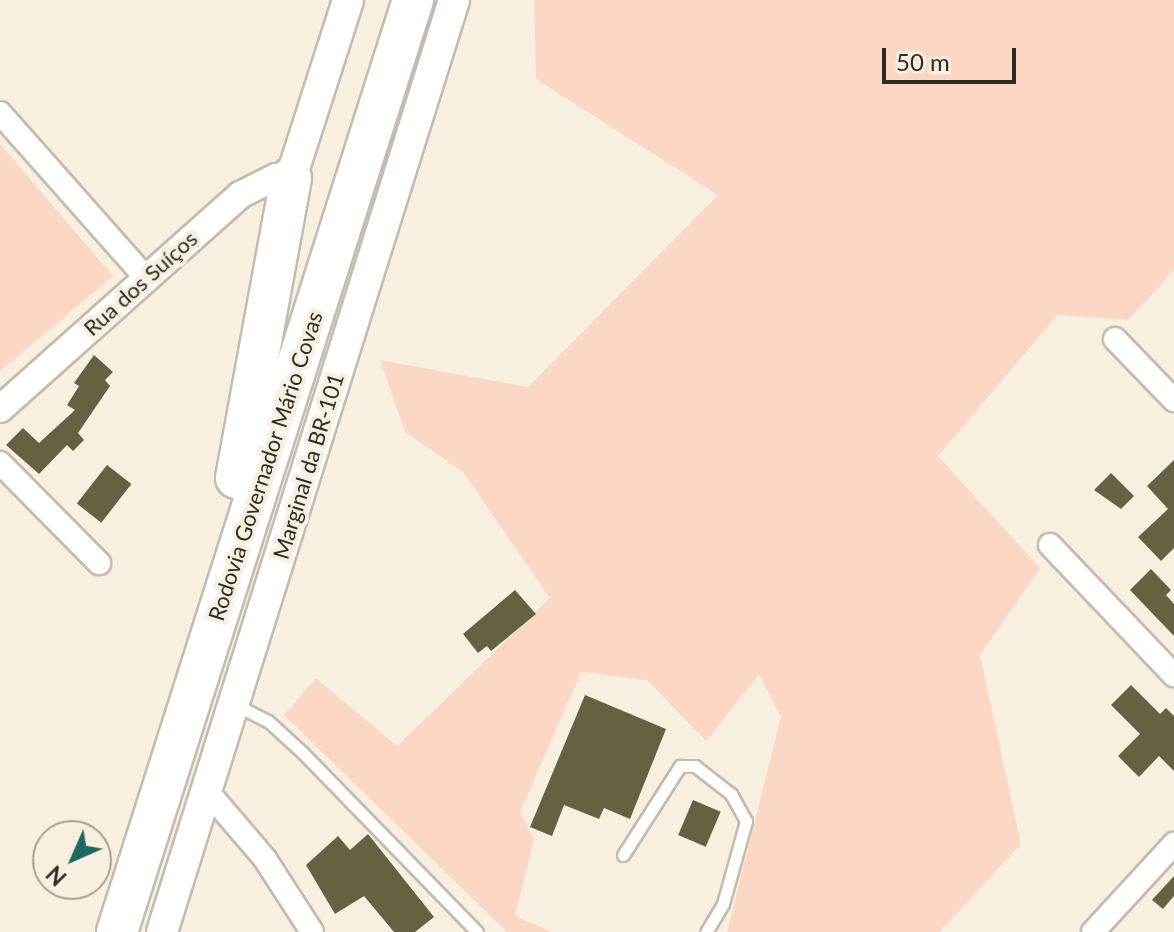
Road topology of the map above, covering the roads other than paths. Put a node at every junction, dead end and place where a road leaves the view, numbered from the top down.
1 (348, 0) edge
2 (386, 0) edge
3 (413, 0) edge
4 (454, 0) edge
5 (0, 113) edge
6 (291, 178) junction
7 (145, 277) junction
8 (1115, 339) dead end
9 (1174, 400) edge
10 (0, 409) edge
11 (0, 463) edge
12 (236, 478) junction
13 (1050, 545) dead end
14 (99, 563) dead end
15 (1174, 675) edge
16 (234, 703) junction
17 (207, 791) junction
18 (1174, 844) edge
19 (623, 855) dead end
20 (92, 932) edge
21 (117, 932) edge
22 (162, 932) edge
23 (312, 932) edge
24 (477, 932) edge
25 (706, 932) edge
26 (1093, 932) edge

1 - 6 main road
2 - 12 highway, Rodovia Governador Mário Covas
3 - 21 highway, Rodovia Governador Mário Covas
4 - 16 main road, Marginal da BR-101
5 - 7 street
6 - 7 street, Rua dos Suíços
6 - 12 highway
7 - 10 street, Rua dos Suíços
8 - 9 street
11 - 14 street
12 - 20 highway, Rodovia Governador Mário Covas
13 - 15 street
16 - 17 main road, Marginal da BR-101
16 - 24 lane
17 - 22 main road, Marginal da BR-101
17 - 23 street
18 - 26 street
19 - 25 lane

